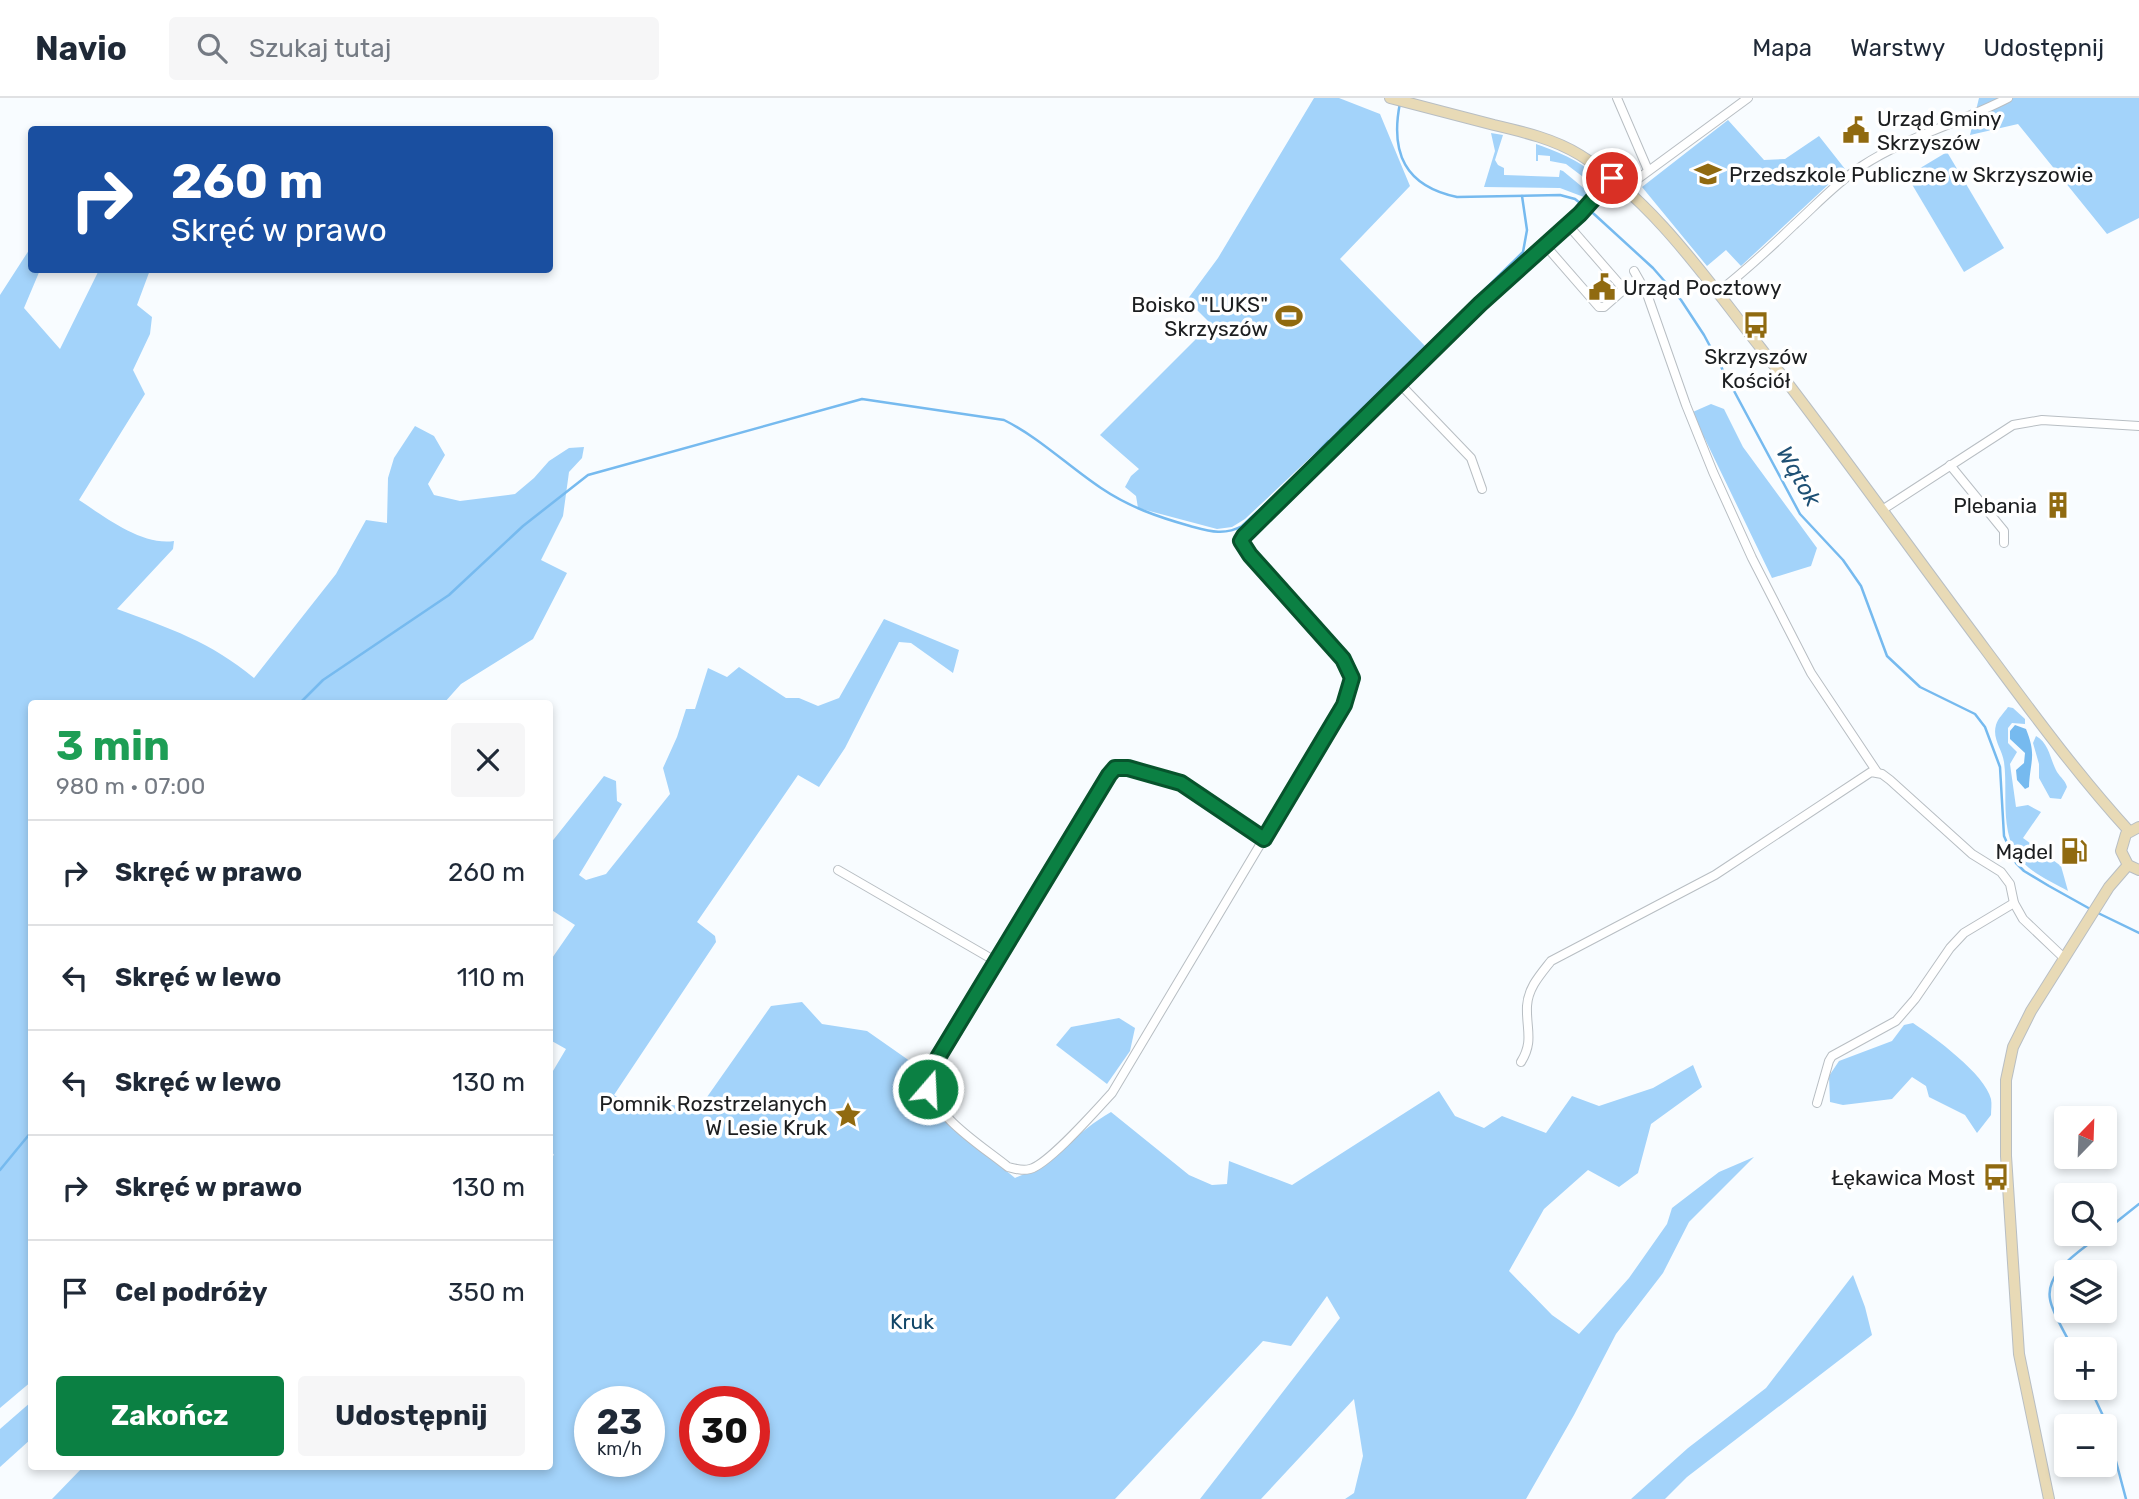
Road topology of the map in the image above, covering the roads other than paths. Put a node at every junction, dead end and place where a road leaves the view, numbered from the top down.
1 (1390, 98) edge
2 (1617, 98) edge
3 (1748, 98) edge
4 (2008, 98) edge
5 (1648, 170) junction
6 (1612, 178) junction
7 (1625, 189) junction
8 (1568, 225) junction
9 (1545, 245) junction
10 (1634, 271) dead end
11 (1717, 293) junction
12 (1399, 383) junction
13 (2139, 426) edge
14 (1950, 465) junction
15 (1482, 489) dead end
16 (1882, 510) junction
17 (2004, 543) dead end
18 (1877, 772) junction
19 (2134, 829) edge
20 (1264, 839) junction
21 (2128, 865) junction
22 (838, 870) dead end
23 (2139, 870) edge
24 (2014, 904) junction
25 (2064, 958) junction
26 (998, 962) junction
27 (1521, 1062) dead end
28 (1818, 1103) dead end
29 (2049, 1499) edge

1 - 6 street
2 - 5 street
3 - 5 street
4 - 11 street
5 - 7 street
6 - 7 street
6 - 8 street
7 - 11 street
8 - 9 street
8 - 9 street
9 - 12 street
10 - 18 street
11 - 16 street
12 - 15 street
12 - 20 street
13 - 14 street
14 - 16 street
14 - 17 street
16 - 19 street
18 - 24 street
18 - 27 street
19 - 21 street
20 - 26 street
20 - 26 street
21 - 23 street
21 - 25 street
22 - 26 street
24 - 25 street
24 - 28 street
25 - 29 street

